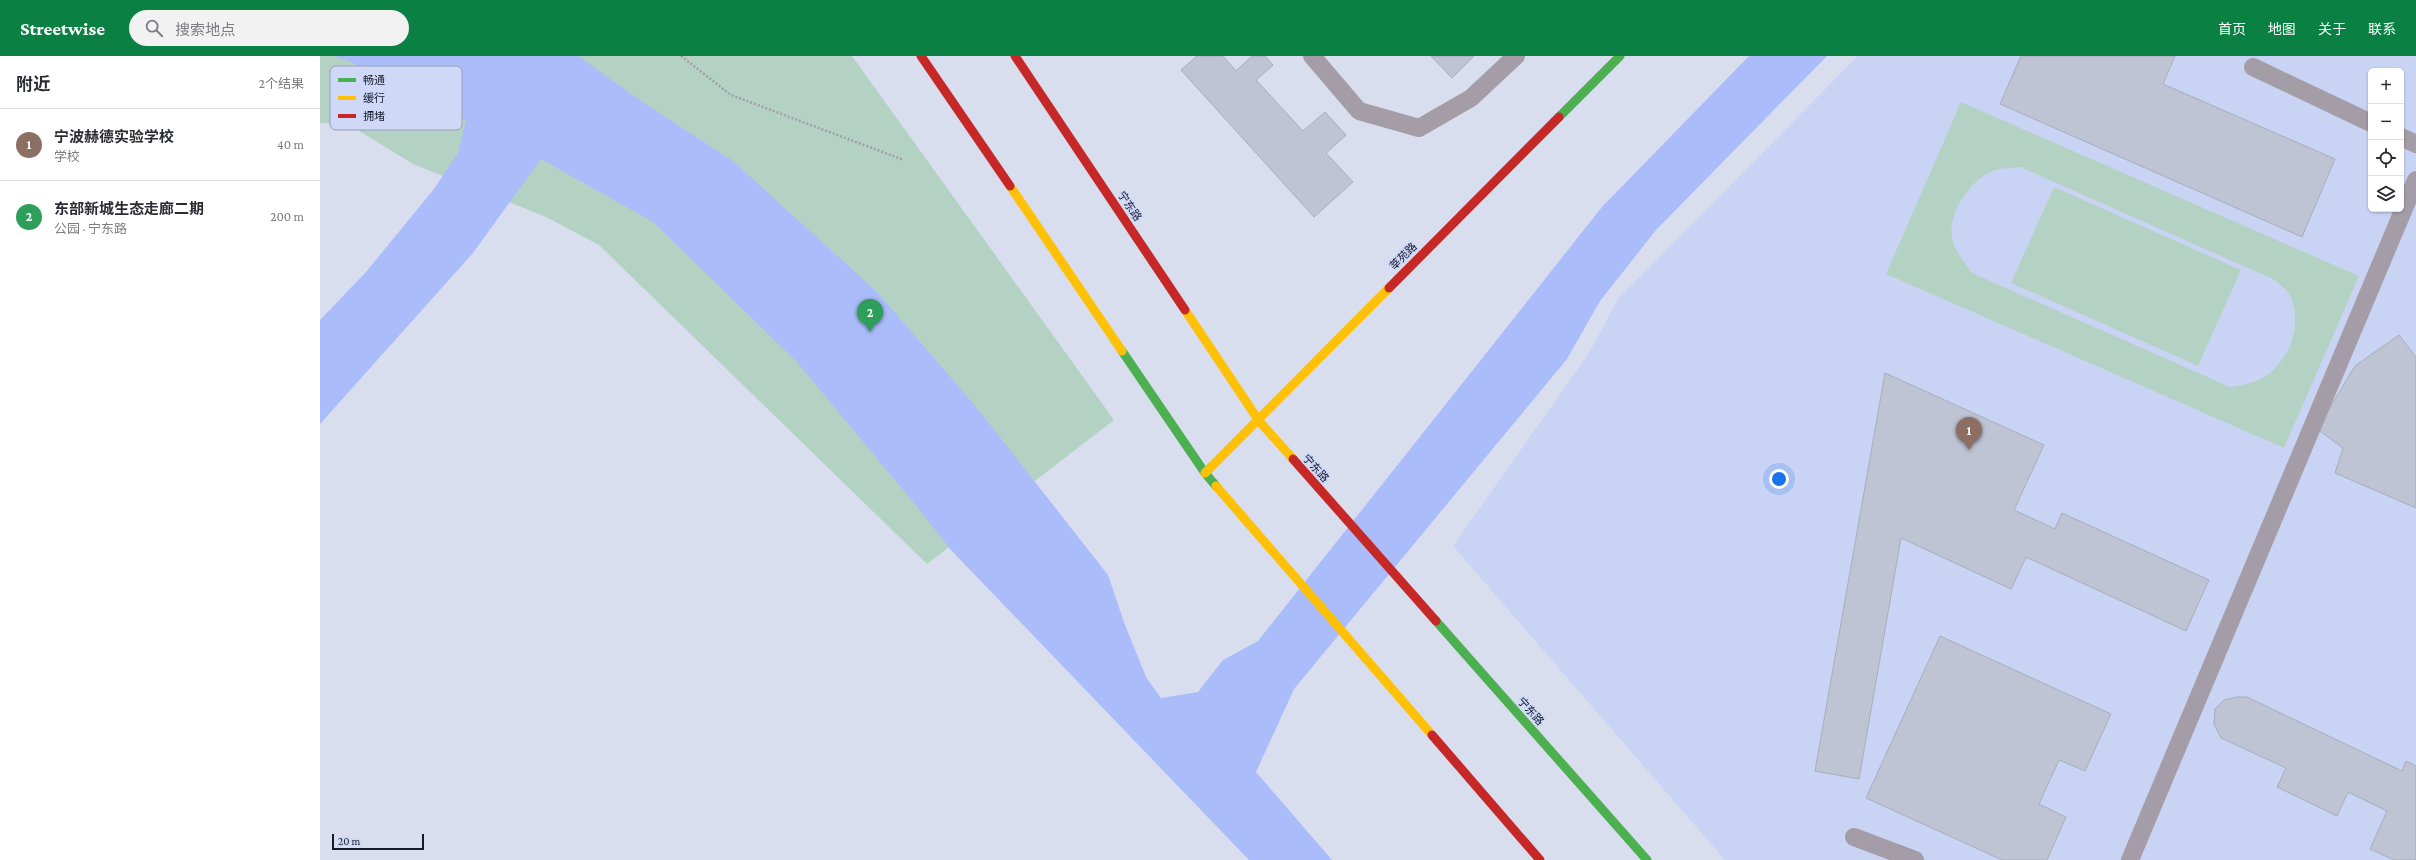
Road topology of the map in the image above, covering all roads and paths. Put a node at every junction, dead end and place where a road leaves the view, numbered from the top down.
1 (681, 56) edge
2 (920, 56) edge
3 (1015, 56) edge
4 (1312, 56) edge
5 (1516, 56) edge
6 (1620, 56) edge
7 (2253, 67) dead end
8 (2368, 122) edge
9 (2404, 138) edge
10 (2416, 144) edge
11 (904, 160) dead end
12 (2416, 180) edge
13 (1258, 421) junction
14 (1205, 473) junction
15 (1854, 837) dead end
16 (1540, 860) edge
17 (1647, 860) edge
18 (1915, 860) edge
19 (2130, 860) edge

1 - 11 path
2 - 14 main road
3 - 13 main road, 宁东路
4 - 5 lane
6 - 13 main road, 莘苑路
7 - 8 lane
9 - 10 lane
12 - 19 lane
13 - 14 main road, 莘苑路
13 - 17 main road, 宁东路
14 - 16 main road
15 - 18 lane

